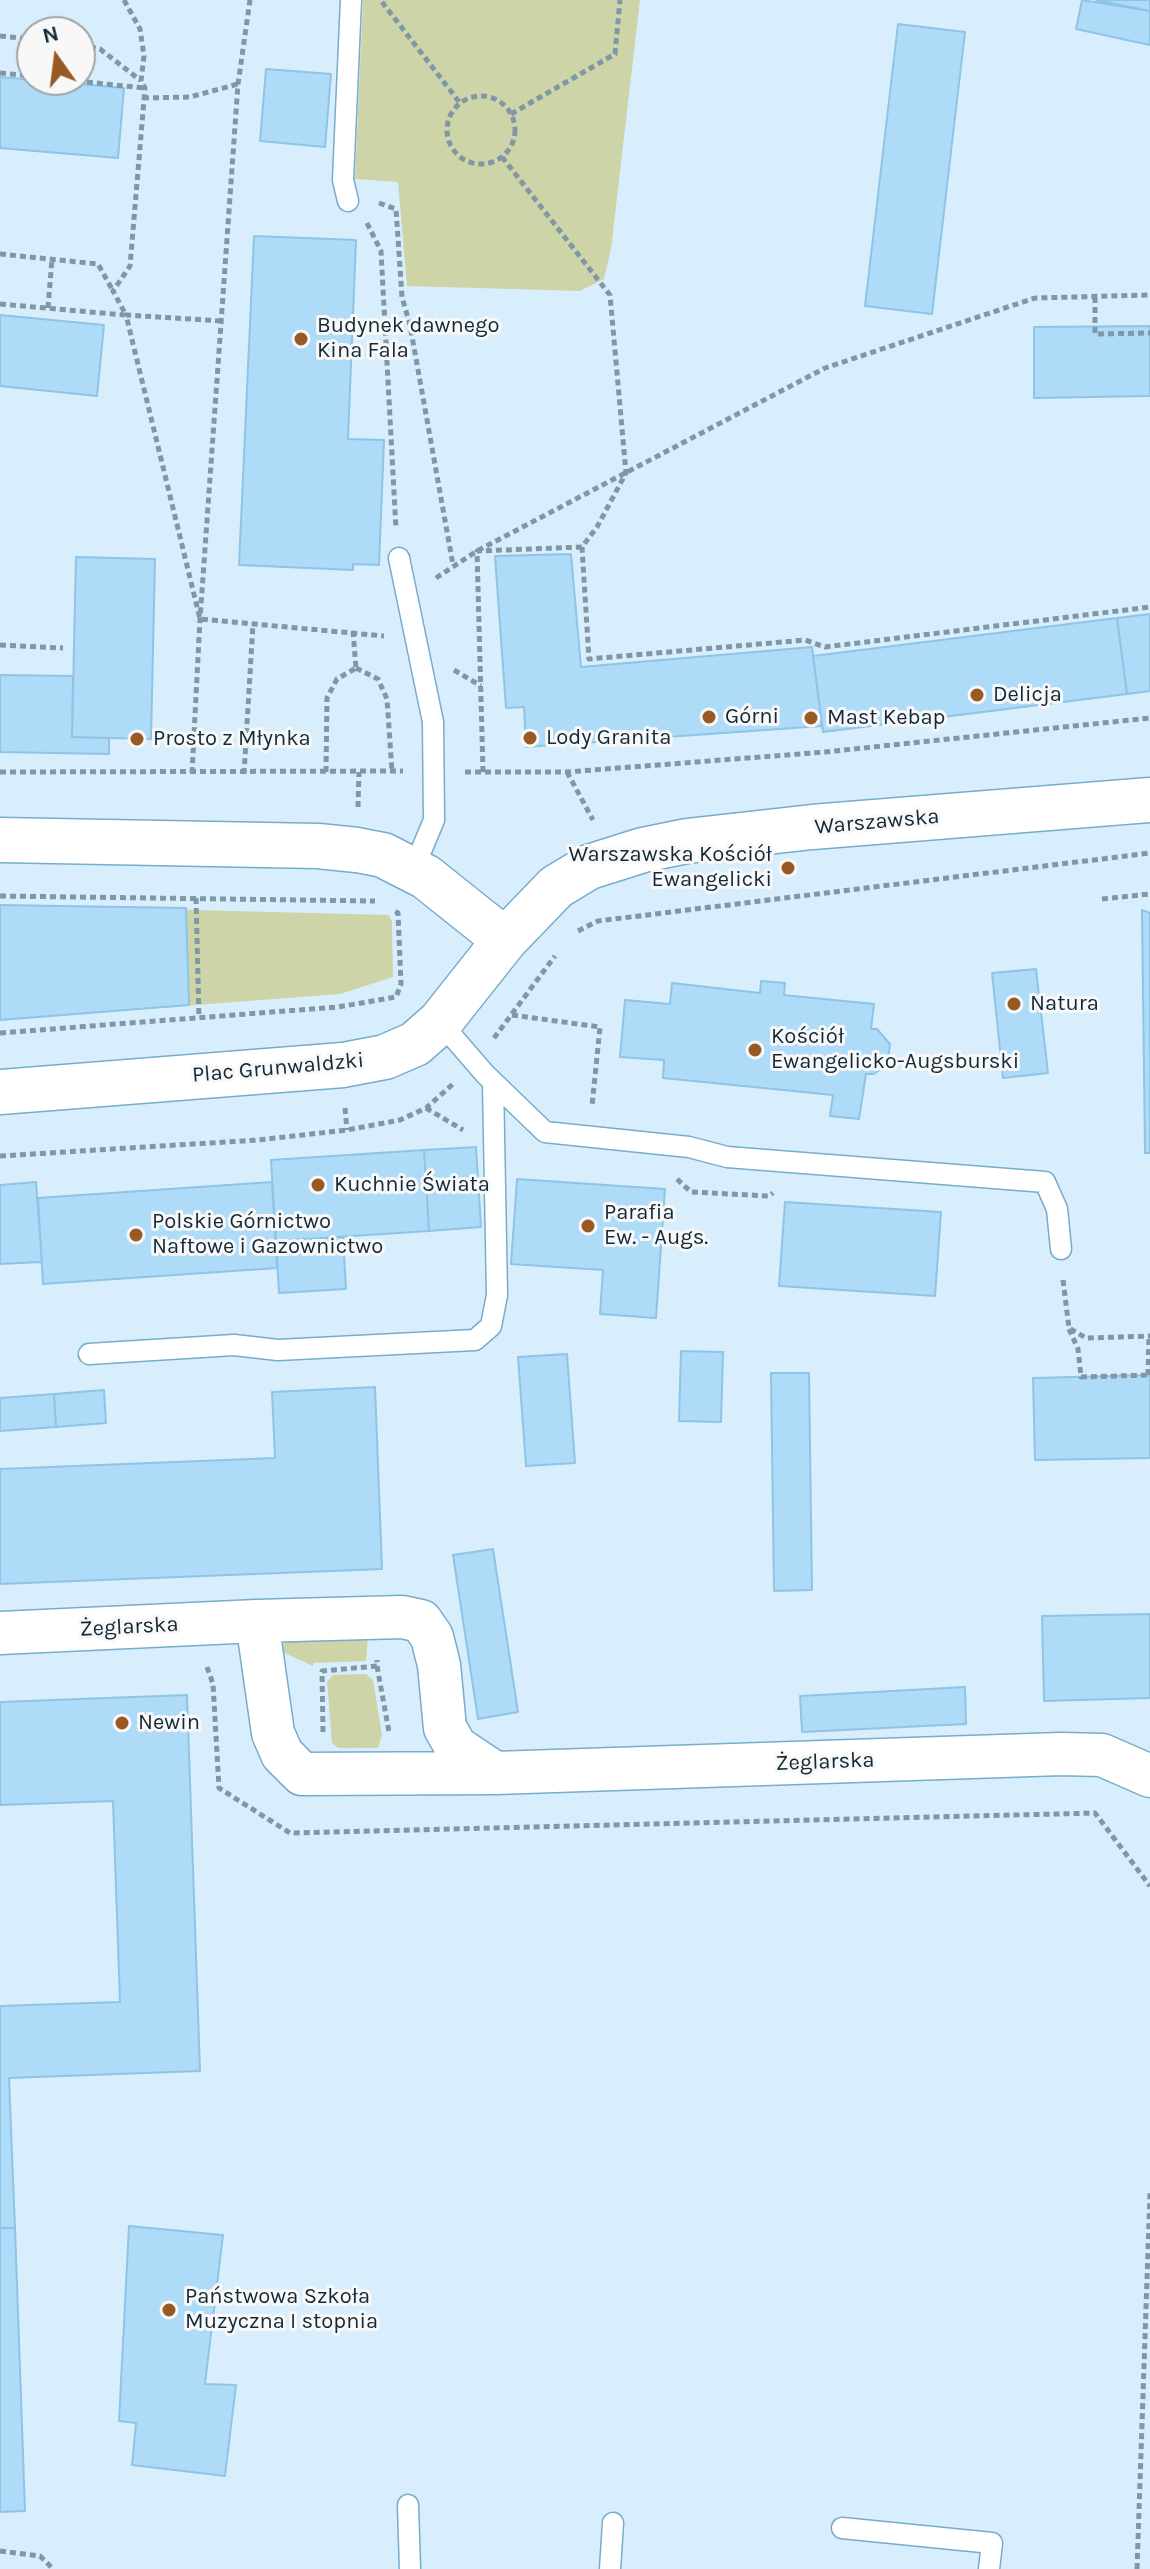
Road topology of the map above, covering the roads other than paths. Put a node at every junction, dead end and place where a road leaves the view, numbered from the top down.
1 (351, 0) edge
2 (354, 207) road end
3 (399, 558) road end
4 (1150, 800) edge
5 (0, 840) edge
6 (607, 861) joint
7 (413, 870) junction
8 (505, 940) junction
9 (440, 1022) junction
10 (493, 1082) junction
11 (0, 1092) edge
12 (1061, 1249) road end
13 (89, 1354) dead end
14 (257, 1621) junction
15 (0, 1633) edge
16 (495, 1773) junction
17 (1150, 1776) edge
18 (408, 2505) dead end
19 (613, 2523) dead end
20 (842, 2528) dead end
21 (410, 2569) edge
22 (610, 2569) edge
23 (989, 2569) edge

1 - 2 lane
3 - 7 lane
4 - 6 street, Warszawska
5 - 7 street
6 - 8 street, Plac Grunwaldzki
7 - 8 street
8 - 9 street, Plac Grunwaldzki
9 - 10 lane
9 - 11 street, Plac Grunwaldzki
10 - 12 lane
10 - 13 lane
14 - 15 street, Żeglarska
14 - 16 street, Żeglarska
14 - 16 street, Żeglarska
16 - 17 street, Żeglarska
18 - 21 lane
19 - 22 lane
20 - 23 lane

